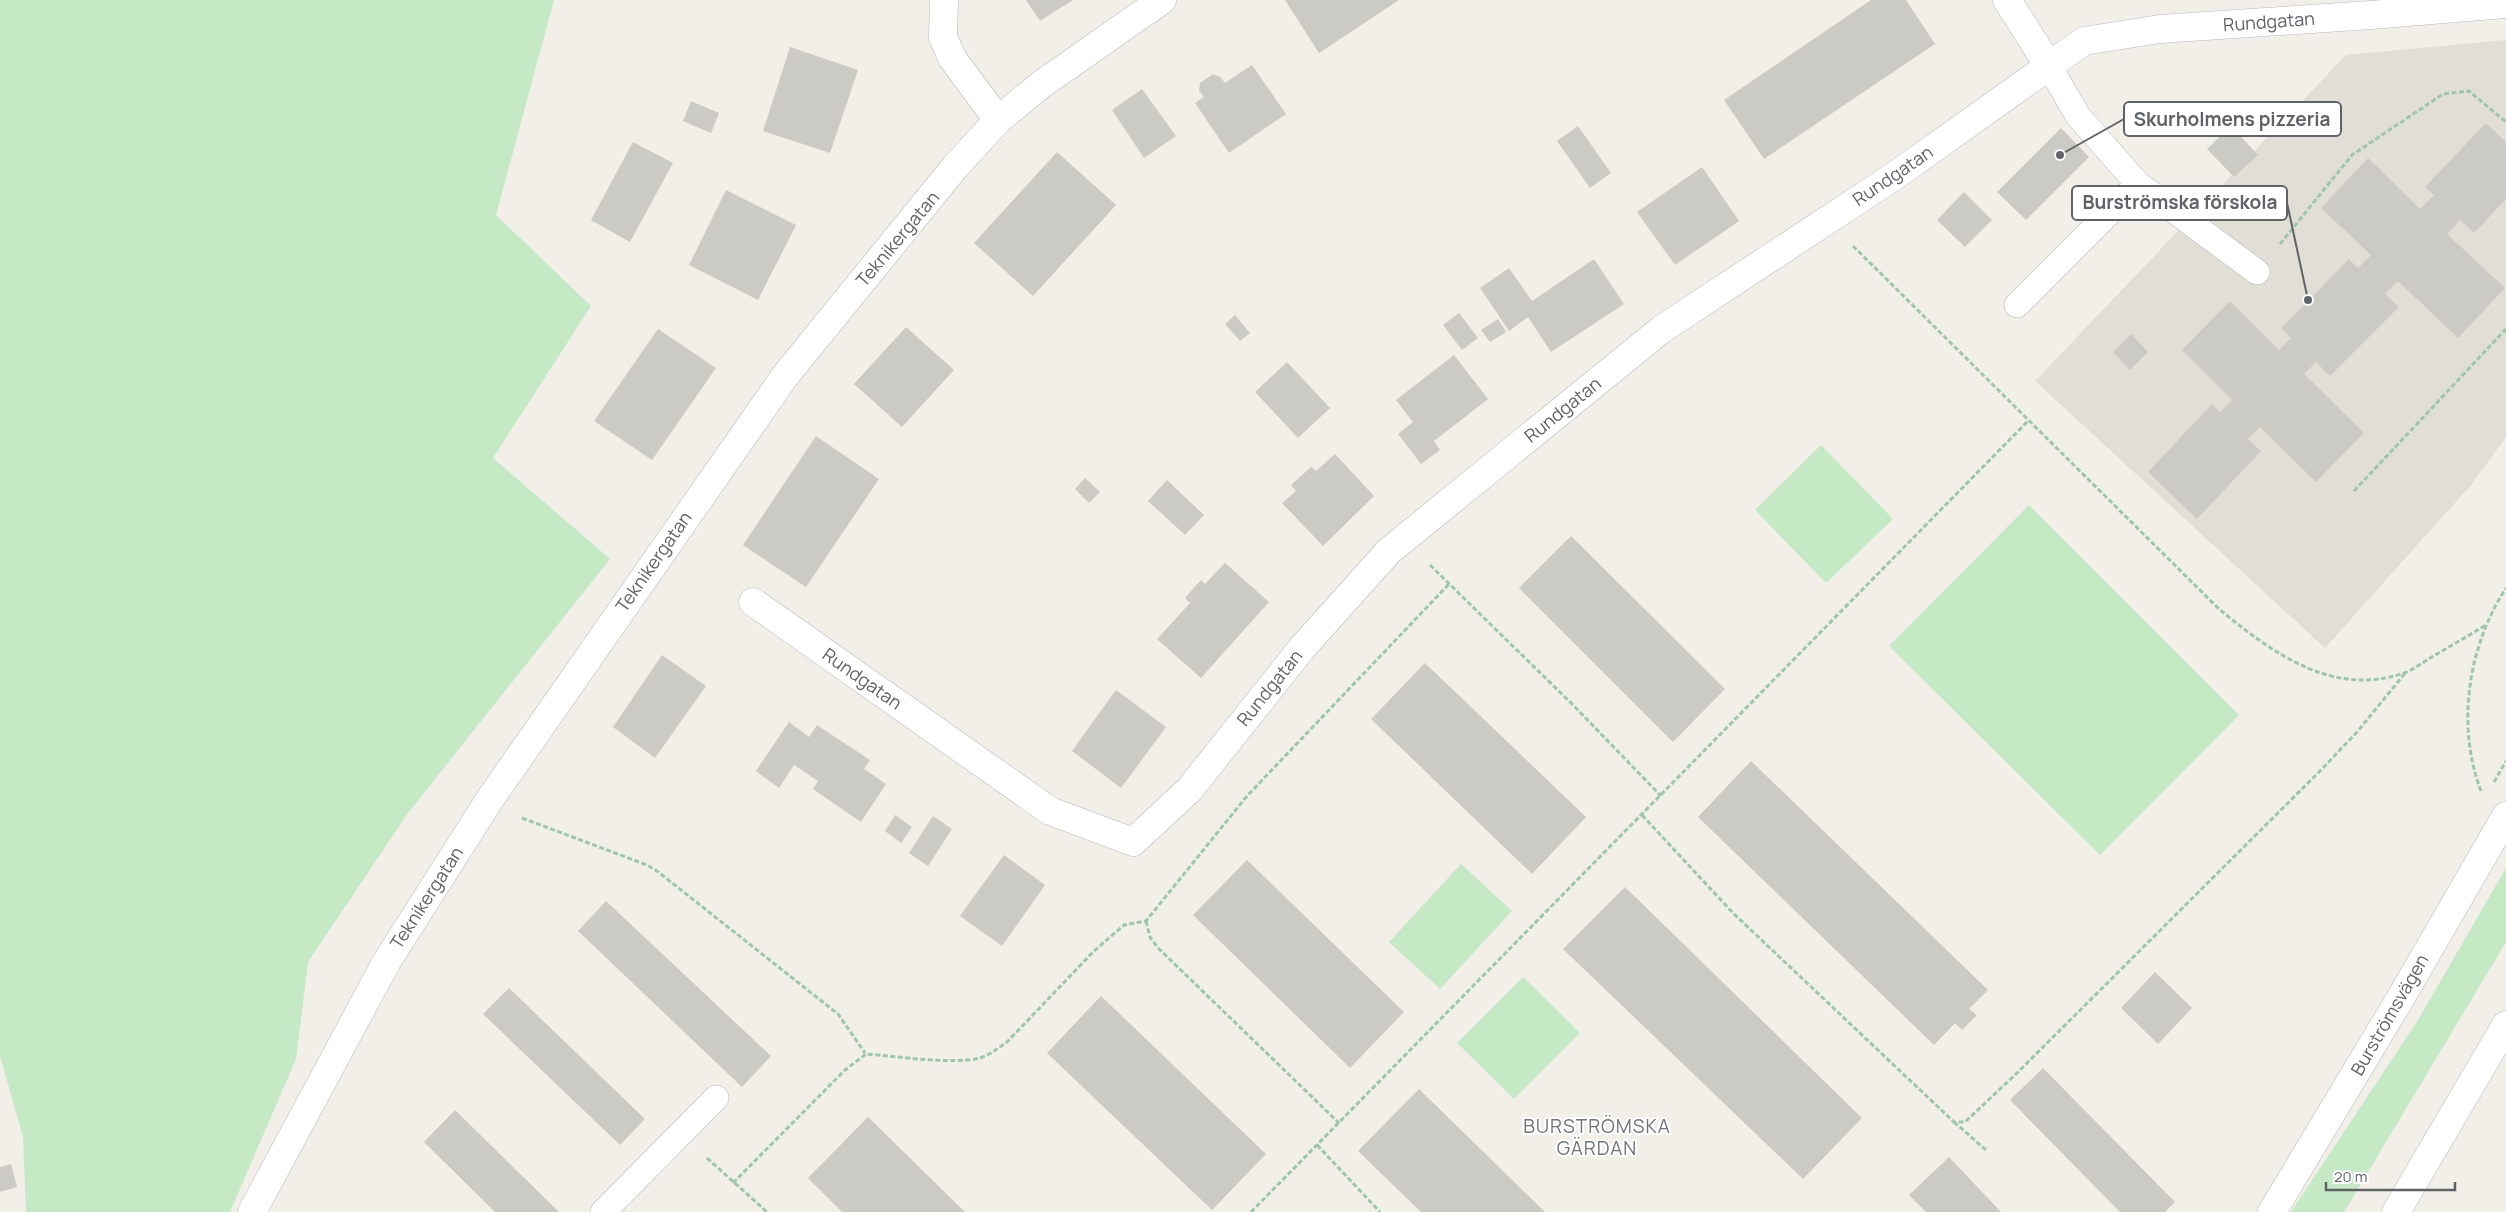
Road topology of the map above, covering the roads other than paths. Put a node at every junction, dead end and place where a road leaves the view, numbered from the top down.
1 (944, 0) edge
2 (1162, 0) edge
3 (2007, 0) edge
4 (2506, 4) edge
5 (2049, 66) junction
6 (998, 120) junction
7 (2138, 184) junction
8 (2257, 272) road end
9 (2016, 305) dead end
10 (753, 602) dead end
11 (2506, 816) edge
12 (2506, 1025) edge
13 (716, 1098) dead end
14 (252, 1212) edge
15 (603, 1212) edge
16 (2272, 1212) edge
17 (2396, 1212) edge

1 - 6 street
2 - 6 street, Teknikergatan
3 - 5 street
4 - 5 street, Rundgatan
5 - 7 lane
5 - 10 street, Rundgatan
6 - 14 street, Teknikergatan
7 - 8 lane
7 - 9 lane
11 - 16 street, Burströmsvägen
12 - 17 street
13 - 15 lane

